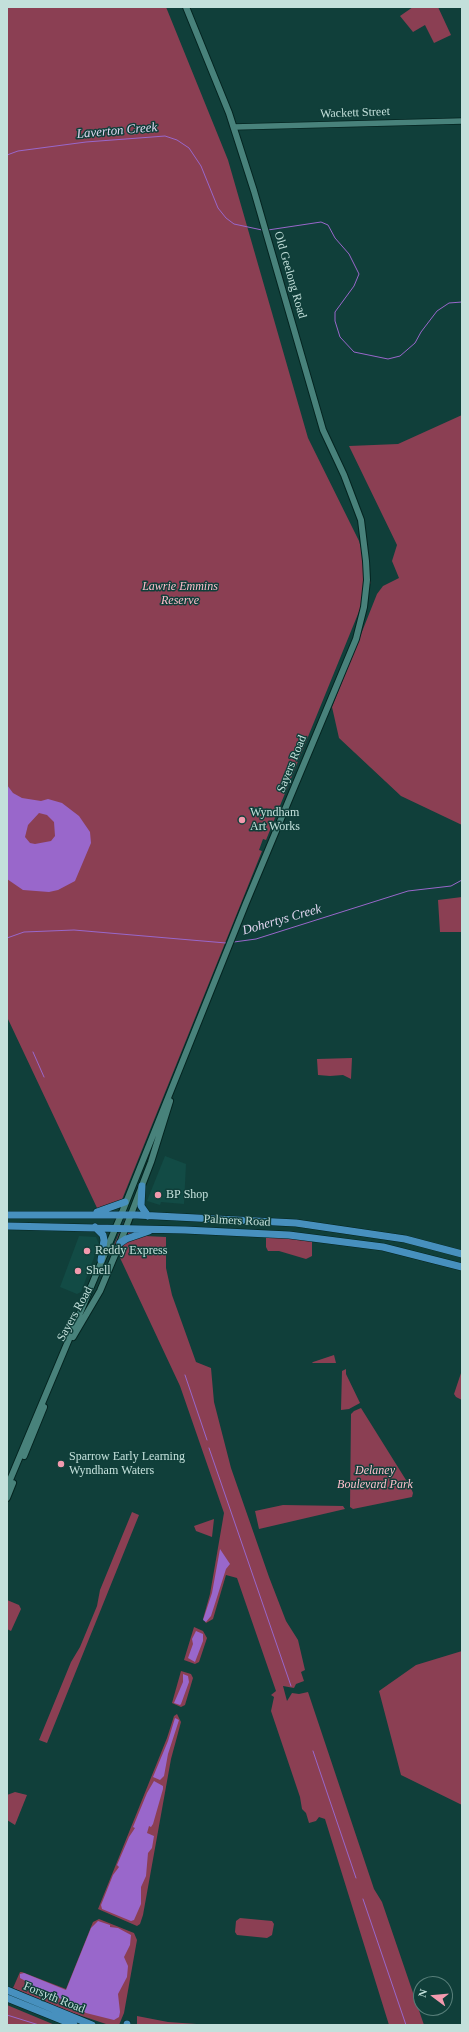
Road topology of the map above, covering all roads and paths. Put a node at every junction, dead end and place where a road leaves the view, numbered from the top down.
1 (186, 7) edge
2 (462, 121) edge
3 (235, 130) junction
4 (366, 550) joint
5 (179, 1070) junction
6 (142, 1186) junction
7 (126, 1202) junction
8 (89, 1214) junction
9 (7, 1215) edge
10 (121, 1215) junction
11 (131, 1215) junction
12 (148, 1216) junction
13 (7, 1226) edge
14 (95, 1227) junction
15 (116, 1228) junction
16 (126, 1228) junction
17 (155, 1229) junction
18 (120, 1243) junction
19 (462, 1254) edge
20 (101, 1260) junction
21 (462, 1267) edge
22 (40, 1412) junction
23 (20, 1461) junction
24 (7, 1487) edge
25 (7, 1498) edge
26 (7, 1990) edge
27 (7, 1998) edge
28 (81, 2020) junction
29 (74, 2025) edge
30 (92, 2025) edge
31 (100, 2025) edge

1 - 3 main road, Old Geelong Road
2 - 3 street, Wackett Street
3 - 4 main road, Old Geelong Road
4 - 5 main road, Sayers Road
5 - 6 main road, Sayers Road
5 - 7 main road, Sayers Road
6 - 11 main road, Sayers Road
6 - 12 highway
7 - 8 highway
7 - 10 main road, Sayers Road
8 - 9 highway, Palmers Road
8 - 10 highway, Palmers Road
10 - 11 highway, Palmers Road
10 - 15 main road, Sayers Road
11 - 12 highway, Palmers Road
11 - 16 main road, Sayers Road
12 - 19 highway, Palmers Road
13 - 14 highway, Palmers Road
14 - 15 highway, Palmers Road
14 - 20 highway
15 - 16 highway, Palmers Road
15 - 20 main road, Sayers Road
16 - 17 highway, Palmers Road
16 - 18 main road, Sayers Road
17 - 18 highway
17 - 21 highway, Palmers Road
18 - 22 main road, Sayers Road
20 - 22 main road, Sayers Road
22 - 23 main road, Sayers Road
23 - 24 main road, Sayers Road
23 - 25 main road, Sayers Road
26 - 28 highway, Forsyth Road
27 - 29 highway, Forsyth Road
28 - 30 highway, Forsyth Road
28 - 31 highway

